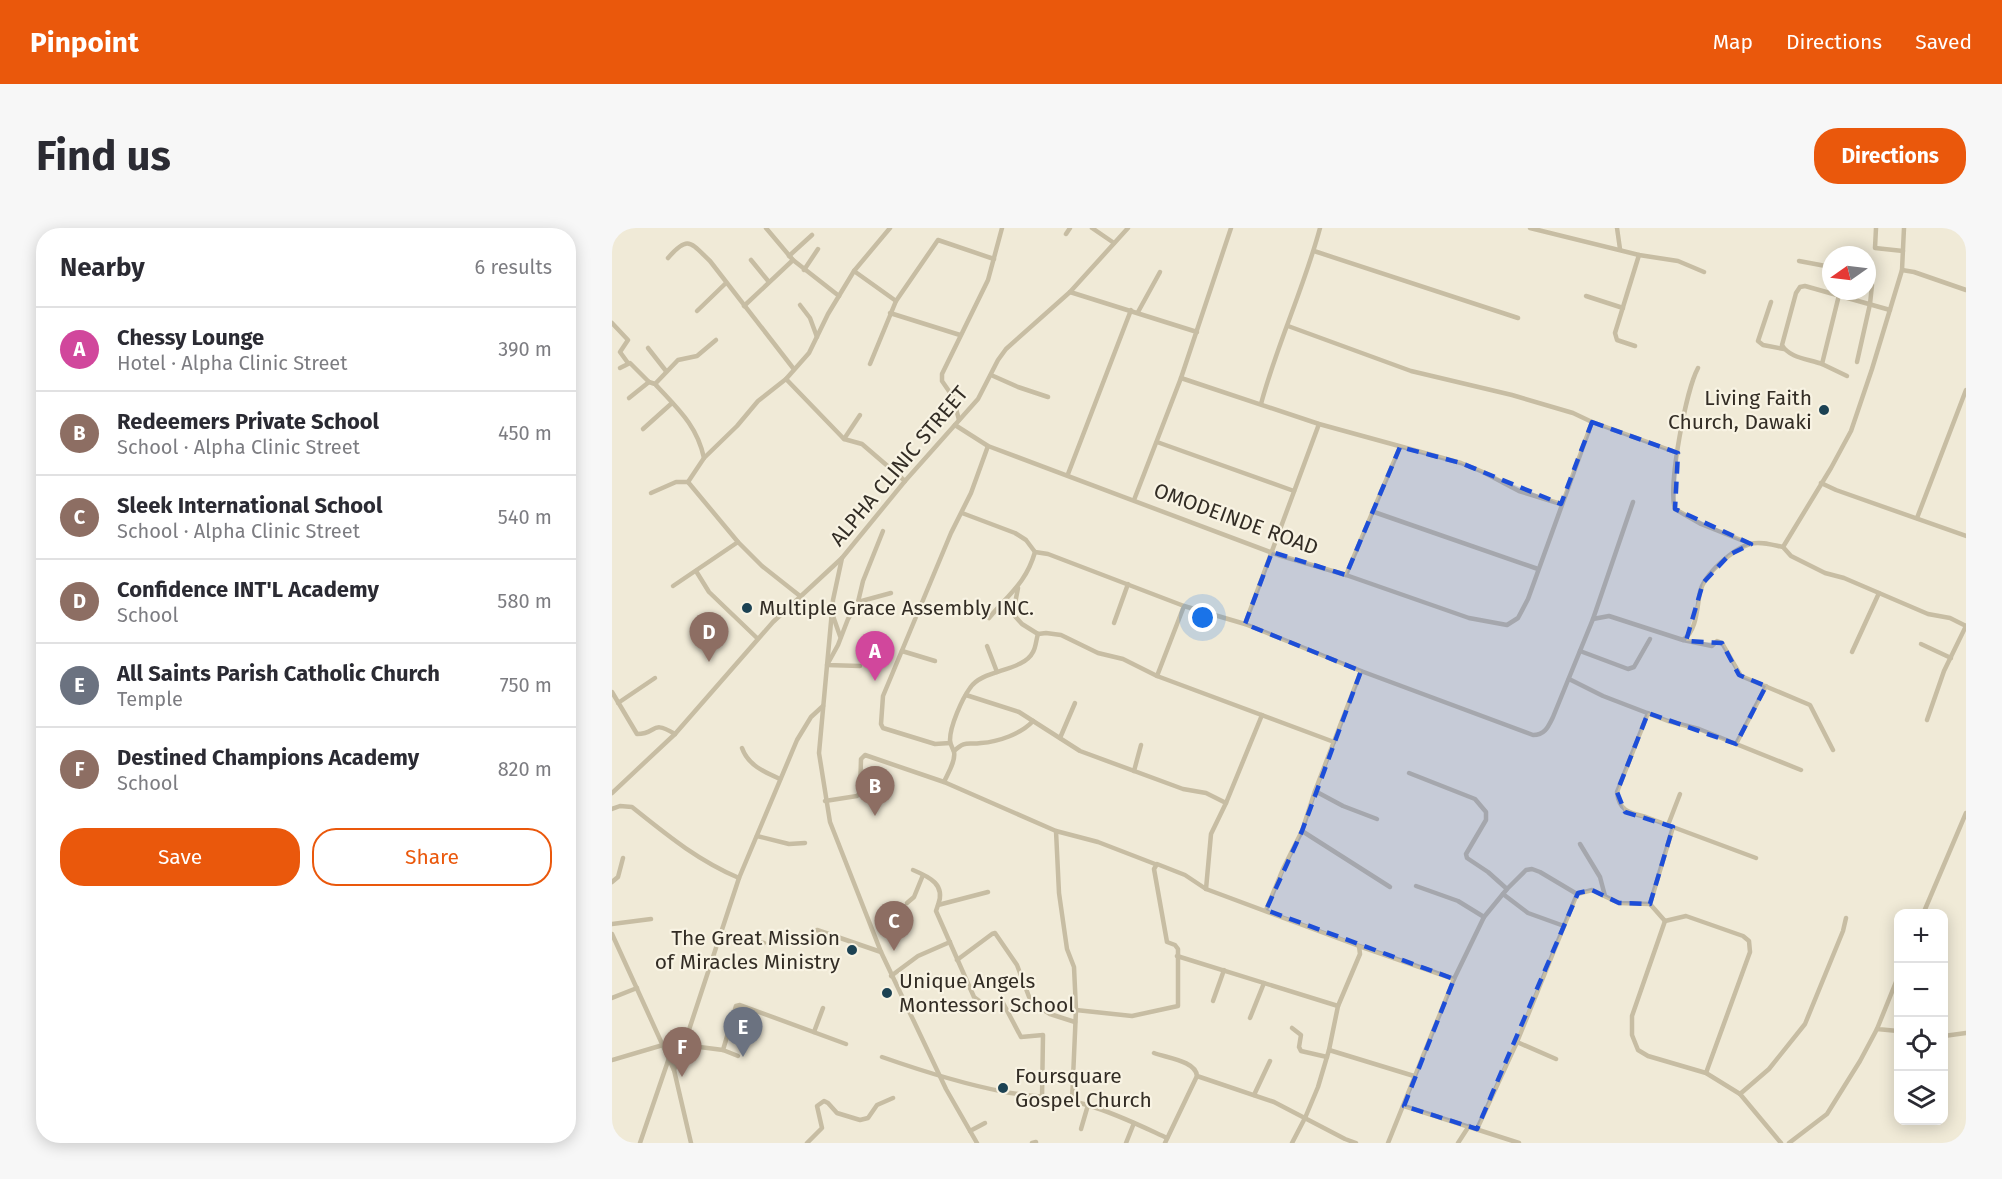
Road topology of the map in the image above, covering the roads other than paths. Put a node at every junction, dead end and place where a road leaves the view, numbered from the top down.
1 (766, 228) edge
2 (890, 228) edge
3 (1002, 228) edge
4 (1070, 228) edge
5 (1092, 228) edge
6 (1128, 228) edge
7 (1231, 228) edge
8 (1320, 228) edge
9 (1530, 228) edge
10 (1617, 228) edge
11 (1876, 228) edge
12 (1904, 228) edge
13 (1066, 234) dead end
14 (812, 235) dead end
15 (1114, 243) junction
16 (818, 249) dead end
17 (1620, 249) junction
18 (1314, 251) junction
19 (1903, 251) junction
20 (1639, 255) junction
21 (668, 258) dead end
22 (791, 258) junction
23 (994, 259) junction
24 (751, 260) dead end
25 (1799, 261) dead end
26 (1822, 265) edge
27 (804, 270) junction
28 (1902, 270) junction
29 (854, 272) junction
30 (1160, 272) dead end
31 (1704, 272) dead end
32 (769, 282) junction
33 (726, 283) junction
34 (1966, 290) edge
35 (1822, 291) edge
36 (1070, 292) junction
37 (839, 296) junction
38 (1586, 296) dead end
39 (1838, 300) edge
40 (1854, 300) edge
41 (1870, 300) edge
42 (896, 301) junction
43 (1771, 302) dead end
44 (1870, 304) junction
45 (800, 305) dead end
46 (744, 306) junction
47 (1623, 308) junction
48 (1131, 310) junction
49 (1890, 310) junction
50 (697, 311) dead end
51 (1138, 312) junction
52 (890, 313) junction
53 (1518, 318) dead end
54 (612, 323) edge
55 (1288, 326) junction
56 (1197, 332) junction
57 (960, 335) junction
58 (818, 338) junction
59 (716, 340) dead end
60 (1635, 346) dead end
61 (648, 348) dead end
62 (1784, 349) junction
63 (1857, 362) dead end
64 (628, 363) junction
65 (870, 364) dead end
66 (1822, 364) junction
67 (620, 368) dead end
68 (793, 368) junction
69 (1698, 368) dead end
70 (666, 371) junction
71 (991, 375) junction
72 (1847, 376) dead end
73 (1181, 378) junction
74 (786, 379) junction
75 (649, 382) junction
76 (655, 384) junction
77 (1966, 390) edge
78 (1048, 397) dead end
79 (629, 398) dead end
80 (672, 403) junction
81 (1261, 404) junction
82 (860, 415) dead end
83 (957, 422) junction
84 (1592, 422) junction
85 (1319, 424) junction
86 (643, 429) dead end
87 (844, 439) junction
88 (1157, 442) junction
89 (988, 446) junction
90 (1400, 447) junction
91 (1678, 453) junction
92 (704, 458) junction
93 (1068, 474) junction
94 (905, 481) junction
95 (688, 482) junction
96 (1821, 483) junction
97 (1294, 491) junction
98 (651, 493) dead end
99 (1134, 500) junction
100 (1633, 502) dead end
101 (1561, 504) junction
102 (1374, 512) junction
103 (962, 513) junction
104 (1917, 518) junction
105 (883, 531) dead end
106 (1966, 536) edge
107 (738, 542) junction
108 (1751, 544) junction
109 (1783, 547) junction
110 (1035, 552) junction
111 (1272, 552) junction
112 (842, 558) junction
113 (1538, 569) junction
114 (696, 571) junction
115 (1346, 575) junction
116 (1128, 584) junction
117 (674, 586) dead end
118 (1018, 588) junction
119 (891, 593) dead end
120 (1879, 593) junction
121 (800, 596) junction
122 (858, 602) junction
123 (1184, 606) junction
124 (832, 613) junction
125 (989, 618) dead end
126 (1593, 619) junction
127 (1114, 623) dead end
128 (1245, 624) junction
129 (1966, 626) edge
130 (1038, 634) junction
131 (840, 636) junction
132 (757, 638) junction
133 (1650, 639) dead end
134 (1683, 640) junction
135 (1921, 644) dead end
136 (987, 646) dead end
137 (902, 651) junction
138 (1580, 651) junction
139 (1851, 652) dead end
140 (1951, 658) junction
141 (935, 661) dead end
142 (827, 665) junction
143 (860, 666) dead end
144 (1361, 671) junction
145 (998, 672) junction
146 (1157, 676) junction
147 (655, 678) dead end
148 (1569, 679) junction
149 (1766, 686) junction
150 (612, 692) edge
151 (966, 695) junction
152 (618, 703) junction
153 (1075, 703) dead end
154 (823, 706) junction
155 (1648, 713) junction
156 (1262, 714) junction
157 (1927, 720) dead end
158 (1033, 721) junction
159 (675, 734) junction
160 (1060, 738) junction
161 (1334, 742) junction
162 (950, 743) junction
163 (1736, 744) junction
164 (1141, 745) dead end
165 (742, 748) dead end
166 (1833, 750) dead end
167 (954, 751) junction
168 (1801, 770) dead end
169 (1134, 771) junction
170 (1409, 773) dead end
171 (780, 778) junction
172 (944, 782) junction
173 (1314, 791) junction
174 (612, 792) edge
175 (1680, 794) dead end
176 (825, 801) junction
177 (1226, 803) junction
178 (612, 809) edge
179 (1966, 813) edge
180 (1377, 819) dead end
181 (1671, 826) junction
182 (1056, 831) junction
183 (1302, 831) junction
184 (757, 836) junction
185 (805, 843) dead end
186 (1580, 843) dead end
187 (623, 858) dead end
188 (1756, 858) dead end
189 (1155, 864) junction
190 (913, 870) dead end
191 (923, 874) junction
192 (739, 878) junction
193 (612, 882) edge
194 (1416, 886) dead end
195 (1390, 887) dead end
196 (1206, 889) junction
197 (988, 892) dead end
198 (1505, 892) junction
199 (1577, 894) junction
200 (1605, 896) junction
201 (907, 903) dead end
202 (1650, 904) junction
203 (938, 905) junction
204 (1925, 909) edge
205 (1266, 910) junction
206 (1485, 917) junction
207 (1846, 918) dead end
208 (651, 919) dead end
209 (1665, 921) junction
210 (612, 924) edge
211 (1564, 926) junction
212 (817, 930) dead end
213 (721, 933) junction
214 (612, 934) edge
215 (950, 942) junction
216 (764, 943) dead end
217 (1359, 946) junction
218 (881, 952) junction
219 (1178, 956) junction
220 (957, 960) junction
221 (1224, 970) junction
222 (891, 976) junction
223 (1454, 979) junction
224 (1264, 983) junction
225 (637, 988) junction
226 (1894, 988) edge
227 (612, 998) edge
228 (1214, 1001) dead end
229 (1338, 1006) junction
230 (823, 1008) dead end
231 (1076, 1011) junction
232 (1250, 1018) dead end
233 (1076, 1022) junction
234 (1292, 1028) dead end
235 (1876, 1029) junction
236 (1894, 1031) edge
237 (814, 1032) junction
238 (1966, 1033) edge
239 (1948, 1035) edge
240 (1517, 1042) junction
241 (846, 1044) dead end
242 (663, 1045) junction
243 (684, 1045) junction
244 (723, 1050) junction
245 (1329, 1050) junction
246 (1154, 1053) dead end
247 (738, 1056) dead end
248 (882, 1057) dead end
249 (1327, 1057) junction
250 (669, 1058) junction
251 (1556, 1059) dead end
252 (612, 1060) edge
253 (1270, 1061) dead end
254 (674, 1070) junction
255 (1706, 1073) junction
256 (1197, 1076) junction
257 (1414, 1076) junction
258 (941, 1077) junction
259 (1740, 1094) junction
260 (1254, 1095) junction
261 (892, 1098) dead end
262 (1042, 1099) junction
263 (1072, 1101) junction
264 (1088, 1105) junction
265 (1404, 1106) junction
266 (1305, 1118) junction
267 (985, 1123) dead end
268 (1134, 1123) junction
269 (1469, 1126) junction
270 (1081, 1129) dead end
271 (1477, 1129) junction
272 (970, 1131) junction
273 (1166, 1141) edge
274 (640, 1143) edge
275 (691, 1143) edge
276 (807, 1143) edge
277 (977, 1143) edge
278 (1126, 1143) edge
279 (1292, 1143) edge
280 (1356, 1143) edge
281 (1388, 1143) edge
282 (1458, 1143) edge
283 (1519, 1143) edge
284 (1781, 1143) edge
285 (1789, 1143) edge

1 - 22 street
2 - 29 street
3 - 23 street
4 - 13 street
5 - 15 street
6 - 15 street, ALPHA CLINIC STREET
7 - 56 street
8 - 18 street
9 - 17 street
10 - 17 street
11 - 19 street
12 - 19 street
14 - 22 street
15 - 36 street, ALPHA CLINIC STREET
16 - 27 street
17 - 20 street
18 - 53 street
18 - 55 street
19 - 28 street
20 - 31 street
20 - 47 street
21 - 33 street
22 - 27 street
22 - 32 street
23 - 42 street
23 - 57 street
24 - 32 street
25 - 26 street
27 - 37 street
28 - 34 street
28 - 49 street
29 - 37 street
29 - 42 street
30 - 51 street
32 - 46 street
33 - 46 street
33 - 50 street
35 - 62 street
36 - 48 street
36 - 71 street, ALPHA CLINIC STREET
37 - 58 street
38 - 47 street
39 - 66 street
40 - 44 street
41 - 44 street
42 - 52 street
43 - 62 street
44 - 49 street
44 - 63 street
45 - 58 street
46 - 68 street
47 - 60 street
48 - 51 street
48 - 93 street
49 - 96 street
51 - 56 street
52 - 57 street
52 - 65 street
54 - 64 street
55 - 81 street
55 - 84 street
56 - 73 street
57 - 83 street
58 - 68 street
59 - 70 street
61 - 70 street
62 - 66 street
64 - 67 street
64 - 75 street
66 - 72 street
68 - 74 street
69 - 91 street
70 - 76 street
71 - 78 street
71 - 83 street, ALPHA CLINIC STREET
73 - 81 street
73 - 88 street
74 - 87 street
74 - 92 street
75 - 76 street
75 - 79 street
76 - 80 street
77 - 104 street
80 - 86 street
80 - 92 street
81 - 85 street
82 - 87 street
83 - 89 street, OMODEINDE ROAD
83 - 94 street, ALPHA CLINIC STREET
84 - 91 street
84 - 101 street
85 - 90 street
85 - 97 street
87 - 94 street
88 - 97 street
88 - 99 street
89 - 93 street, OMODEINDE ROAD
89 - 103 street
90 - 101 street
90 - 102 street
91 - 108 street
92 - 95 street
93 - 99 street, OMODEINDE ROAD
94 - 112 street, ALPHA CLINIC STREET
95 - 98 street
95 - 107 street
96 - 104 street
96 - 109 street
97 - 111 street
99 - 111 street, OMODEINDE ROAD
100 - 126 street
101 - 113 street
102 - 113 street
102 - 115 street
103 - 110 street
103 - 137 street
104 - 106 street
105 - 122 street
107 - 114 street
107 - 121 street
108 - 109 street
108 - 134 street
109 - 120 street
110 - 116 street
110 - 118 street
111 - 115 street, OMODEINDE ROAD
111 - 128 street
112 - 121 street
112 - 124 street, ALPHA CLINIC STREET
113 - 115 street, OMODEINDE ROAD
114 - 117 street
114 - 132 street
116 - 123 street
116 - 127 street
118 - 125 street
118 - 130 street
119 - 122 street
120 - 129 street
120 - 139 street
121 - 132 street
122 - 131 street
123 - 128 street
123 - 146 street
124 - 131 street
124 - 142 street, ALPHA CLINIC STREET
126 - 134 street
126 - 138 street
128 - 144 street
129 - 140 street
130 - 145 street
130 - 146 street
131 - 142 street
132 - 159 street
133 - 138 street
134 - 149 street
135 - 140 street
136 - 145 street
137 - 141 street
137 - 162 street
138 - 148 street
140 - 157 street
142 - 143 street
142 - 154 street, ALPHA CLINIC STREET
144 - 148 street
144 - 161 street
145 - 151 street
146 - 156 street
147 - 152 street
148 - 155 street
149 - 163 street
149 - 166 street
150 - 152 street
151 - 158 street
151 - 162 street
152 - 159 street
153 - 160 street
154 - 171 street
154 - 176 street, ALPHA CLINIC STREET
155 - 163 street
155 - 181 street
156 - 161 street
156 - 177 street
158 - 160 street
158 - 167 street
159 - 174 street
160 - 169 street
161 - 173 street
162 - 167 street
163 - 168 street
164 - 169 street
165 - 171 street
167 - 172 street
169 - 177 street
170 - 198 street
171 - 184 street
172 - 176 street
172 - 182 street
173 - 180 street
173 - 183 street
175 - 181 street
176 - 218 street, ALPHA CLINIC STREET
177 - 196 street
178 - 192 street
179 - 204 street
181 - 188 street
181 - 202 street
182 - 189 street
182 - 231 street
183 - 195 street
183 - 205 street
184 - 185 street
184 - 192 street
186 - 200 street
187 - 193 street
189 - 196 street
189 - 219 street
190 - 191 street
191 - 201 street
191 - 203 street
192 - 213 street
194 - 206 street
196 - 205 street
197 - 203 street
198 - 199 street
198 - 206 street
198 - 211 street
199 - 200 street
199 - 211 street
200 - 202 street
202 - 209 street
203 - 215 street
205 - 217 street
206 - 223 street
207 - 259 street
208 - 210 street
209 - 255 street
209 - 255 street
211 - 240 street
212 - 218 street
213 - 216 street
213 - 243 street
214 - 225 street
215 - 220 street
215 - 222 street
217 - 223 street
217 - 229 street
218 - 222 street, ALPHA CLINIC STREET
219 - 221 street
219 - 231 street
220 - 233 street
220 - 262 street
221 - 224 street
221 - 228 street
222 - 258 street, ALPHA CLINIC STREET
223 - 257 street
224 - 229 street
224 - 232 street
225 - 227 street
225 - 242 street
226 - 235 street
229 - 245 street
230 - 237 street
231 - 233 street
233 - 263 street
234 - 249 street
235 - 236 street
235 - 285 street
237 - 241 street
237 - 244 street
238 - 239 street
240 - 251 street
240 - 271 street
242 - 250 street
242 - 252 street
243 - 244 street
243 - 254 street
244 - 247 street
245 - 249 street
245 - 257 street
246 - 256 street
248 - 258 street
249 - 266 street
250 - 254 street
250 - 274 street
253 - 260 street
254 - 275 street
255 - 259 street
256 - 260 street
256 - 273 street
257 - 265 street
258 - 262 street
258 - 272 street, ALPHA CLINIC STREET
259 - 284 street
260 - 266 street
261 - 276 street
262 - 263 street
263 - 264 street
264 - 268 street
264 - 270 street
265 - 269 street
265 - 281 street
266 - 279 street
266 - 280 street
267 - 272 street
268 - 273 street
268 - 278 street
269 - 271 street
269 - 282 street
271 - 283 street
272 - 277 street, ALPHA CLINIC STREET

